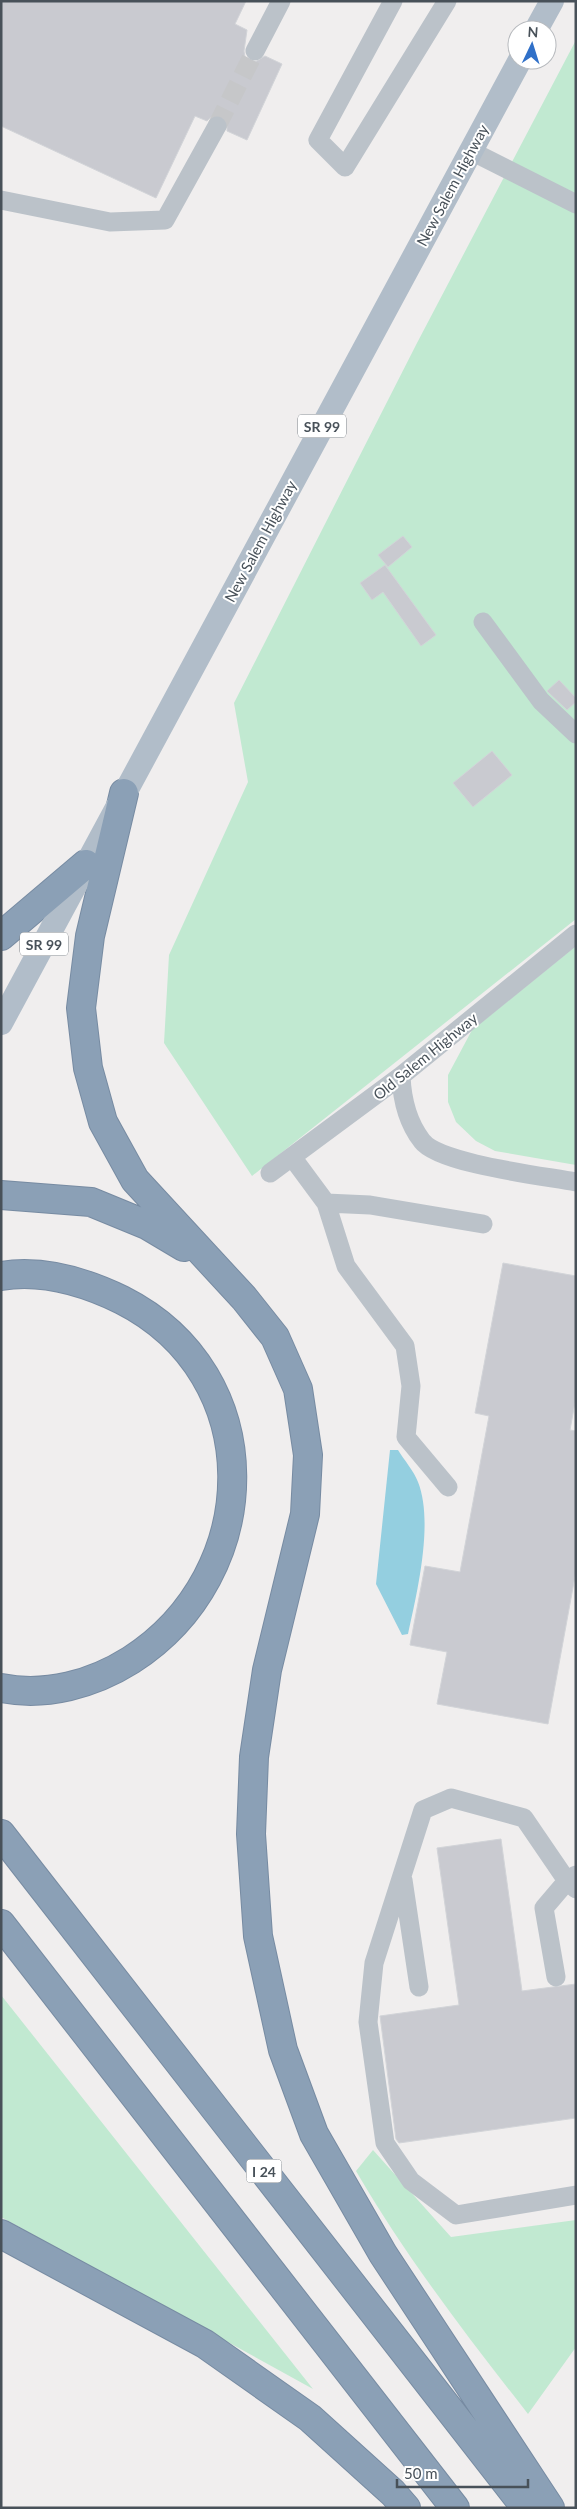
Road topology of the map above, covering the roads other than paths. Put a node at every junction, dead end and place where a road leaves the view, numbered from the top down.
1 (281, 1) edge
2 (393, 1) edge
3 (447, 1) edge
4 (552, 1) edge
5 (542, 20) edge
6 (256, 51) tunnel mouth
7 (515, 70) edge
8 (217, 126) tunnel mouth
9 (470, 151) junction
10 (1, 200) edge
11 (576, 204) edge
12 (483, 622) dead end
13 (576, 734) edge
14 (124, 792) junction
15 (86, 864) junction
16 (576, 934) edge
17 (1, 936) edge
18 (1, 1023) edge
19 (401, 1076) junction
20 (292, 1157) junction
21 (270, 1173) dead end
22 (576, 1182) edge
23 (1, 1195) edge
24 (326, 1203) junction
25 (483, 1224) dead end
26 (209, 1262) junction
27 (1, 1276) edge
28 (448, 1487) dead end
29 (1, 1688) edge
30 (1, 1834) edge
31 (402, 1876) junction
32 (573, 1882) edge
33 (1, 1924) edge
34 (556, 1977) dead end
35 (419, 1987) dead end
36 (576, 2194) edge
37 (1, 2234) edge
38 (406, 2508) edge
39 (455, 2508) edge
40 (526, 2508) edge
41 (550, 2508) edge

1 - 6 street
2 - 3 street
4 - 5 main road
7 - 9 main road, New Salem Highway / SR 99
8 - 10 street
9 - 11 street
9 - 14 main road, New Salem Highway / SR 99
12 - 13 street
14 - 15 main road, New Salem Highway / SR 99
14 - 26 highway
15 - 17 highway
15 - 18 main road, New Salem Highway / SR 99
16 - 19 street, Old Salem Highway
19 - 20 street, Old Salem Highway
19 - 22 street
20 - 21 street, Old Salem Highway
20 - 24 street
23 - 26 highway
24 - 25 street
24 - 28 street
26 - 41 highway
27 - 29 highway
30 - 40 highway, I 24
31 - 32 street
31 - 35 street
31 - 36 street
32 - 34 street
33 - 39 highway
37 - 38 highway

